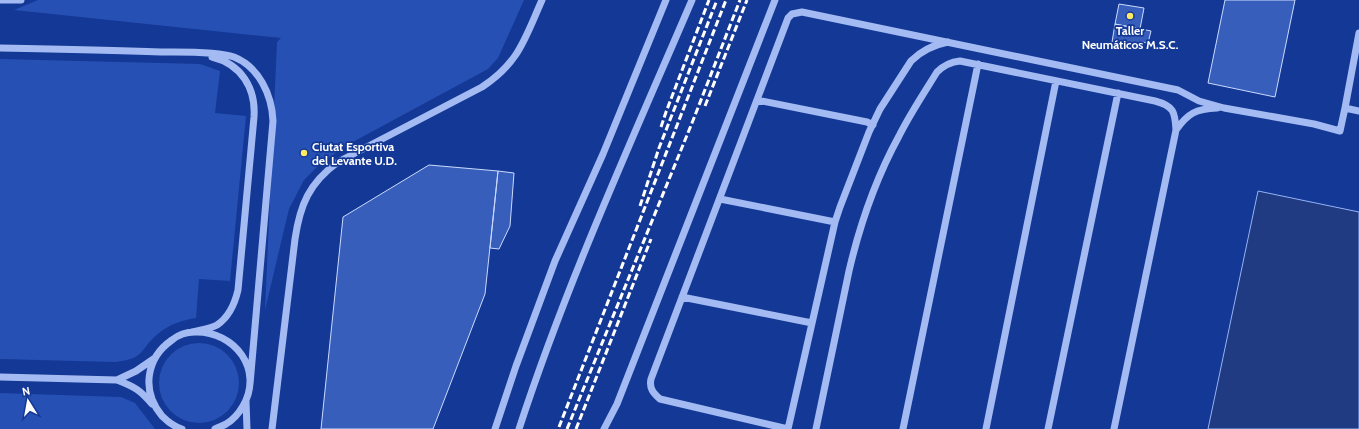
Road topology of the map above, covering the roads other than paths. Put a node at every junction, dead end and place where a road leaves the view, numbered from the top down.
1 (0, 0) edge
2 (21, 0) edge
3 (542, 0) edge
4 (666, 0) edge
5 (692, 0) edge
6 (775, 0) edge
7 (1359, 33) edge
8 (948, 42) junction
9 (1358, 44) edge
10 (0, 48) edge
11 (188, 52) junction
12 (978, 64) junction
13 (1056, 81) junction
14 (1118, 94) junction
15 (757, 100) junction
16 (1224, 108) junction
17 (1345, 108) junction
18 (1359, 111) edge
19 (873, 125) junction
20 (1176, 130) junction
21 (720, 199) junction
22 (835, 222) junction
23 (682, 297) junction
24 (812, 324) junction
25 (192, 332) junction
26 (155, 358) junction
27 (0, 377) edge
28 (117, 380) junction
29 (250, 384) junction
30 (246, 400) junction
31 (156, 409) junction
32 (181, 429) edge
33 (215, 429) edge
34 (247, 429) edge
35 (272, 429) edge
36 (495, 429) edge
37 (519, 429) edge
38 (604, 429) edge
39 (816, 429) edge
40 (903, 429) edge
41 (986, 429) edge
42 (1048, 429) edge
43 (1114, 429) edge

1 - 2 street
3 - 35 street
4 - 36 street
5 - 37 street
6 - 38 street
7 - 9 street
8 - 15 street
8 - 16 street
8 - 19 street
9 - 17 street
10 - 11 street
11 - 25 street
11 - 29 street
12 - 13 street
12 - 39 street
12 - 40 street
13 - 14 street
13 - 41 street
14 - 20 street
14 - 42 street
15 - 19 street
15 - 21 street
16 - 17 street
16 - 20 street
17 - 18 street
19 - 22 street
20 - 43 street
21 - 22 street
21 - 23 street
22 - 24 street
23 - 24 street
23 - 24 street
25 - 26 street
25 - 29 street
26 - 28 street
26 - 31 street
27 - 28 street
28 - 31 street
29 - 30 street
30 - 33 street
30 - 34 street
31 - 32 street

